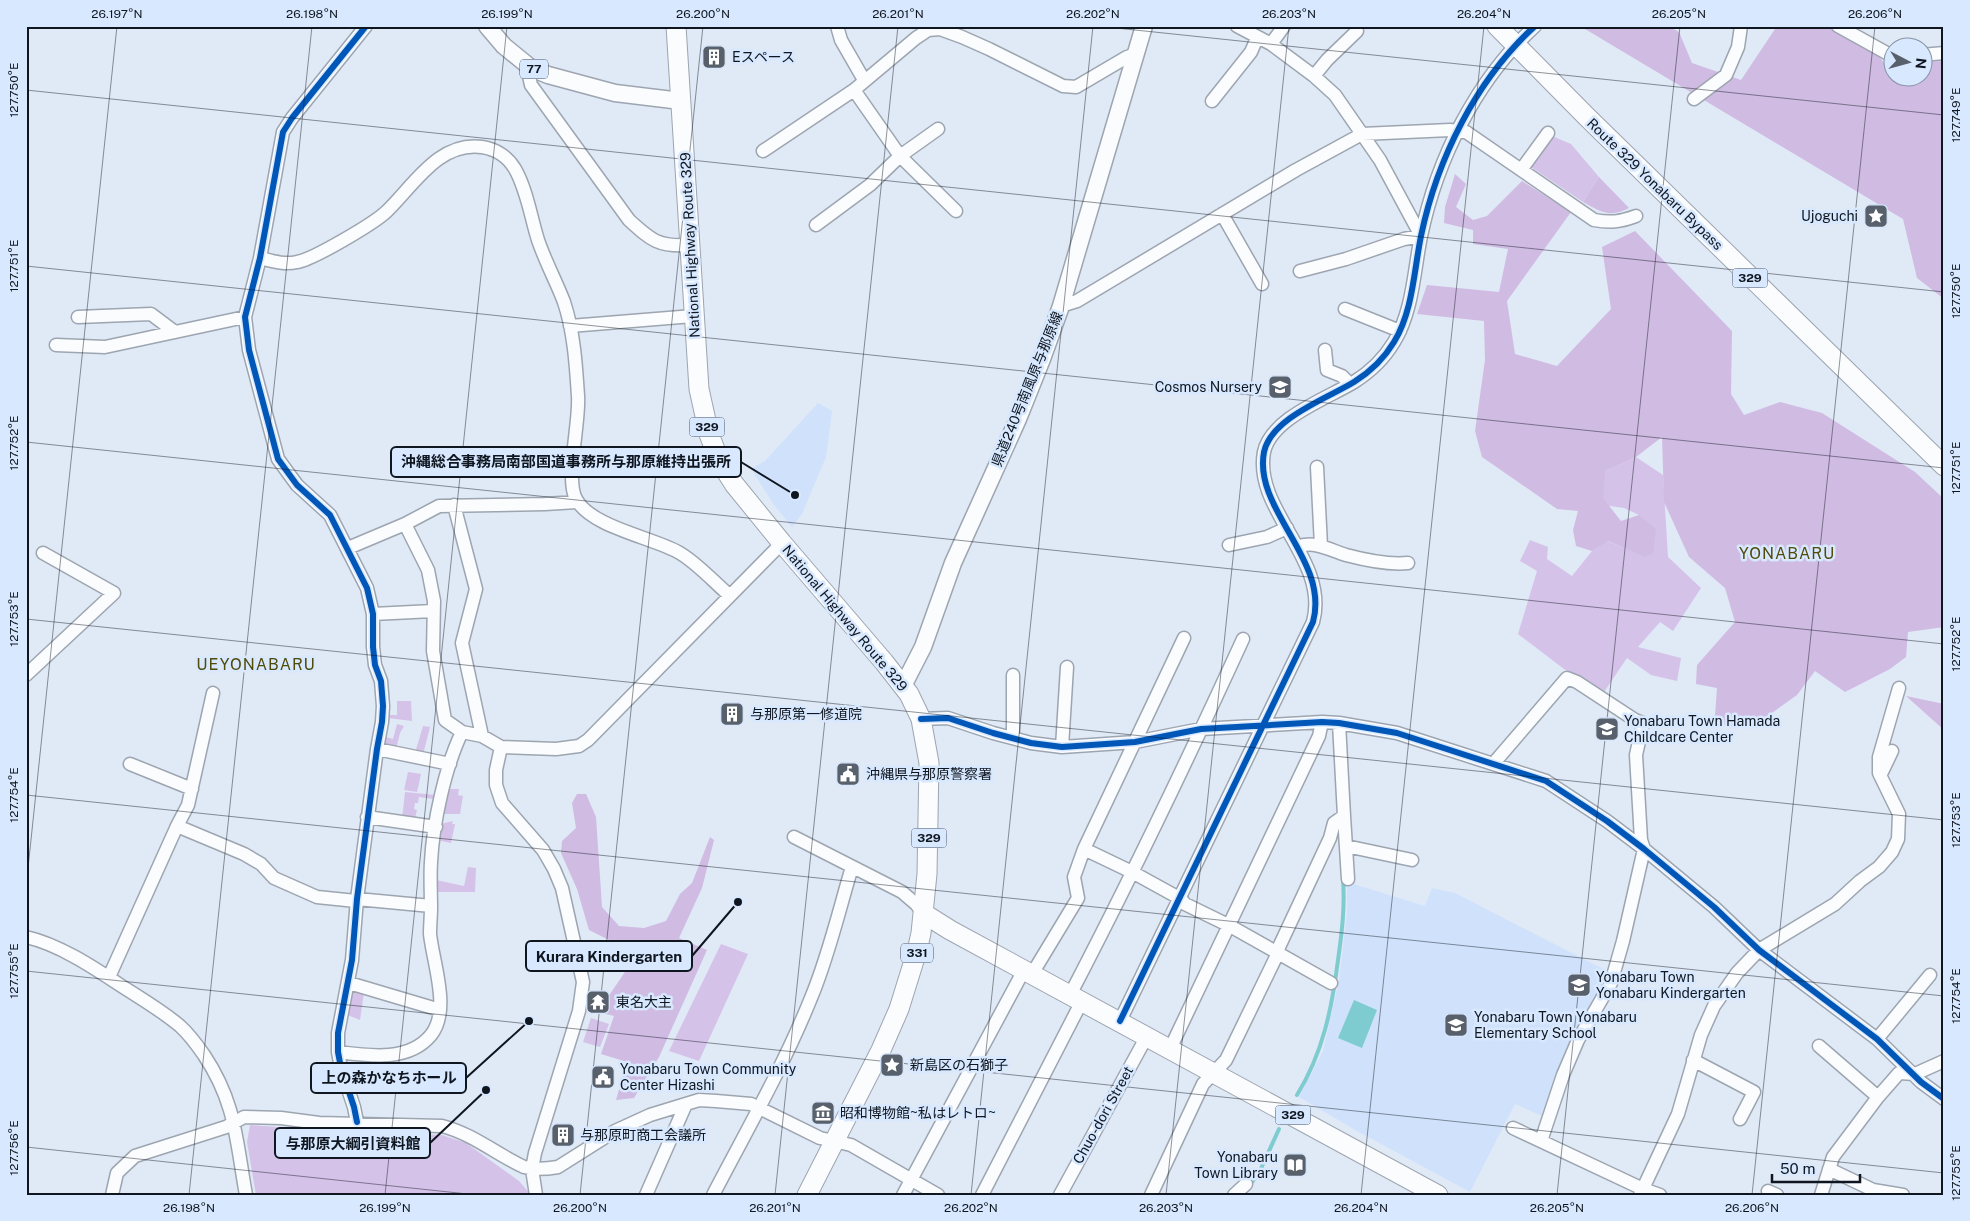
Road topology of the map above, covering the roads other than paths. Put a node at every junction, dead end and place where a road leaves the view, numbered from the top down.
1 (366, 26) edge
2 (487, 26) edge
3 (676, 26) edge
4 (837, 26) edge
5 (1144, 26) edge
6 (1237, 26) edge
7 (1284, 26) edge
8 (1497, 26) edge
9 (1536, 26) edge
10 (1741, 26) edge
11 (1838, 26) edge
12 (1357, 32) dead end
13 (1257, 38) junction
14 (1271, 44) junction
15 (1516, 46) junction
16 (1882, 50) edge
17 (1136, 54) junction
18 (531, 68) junction
19 (1314, 76) junction
20 (864, 80) junction
21 (854, 90) junction
22 (1694, 99) dead end
23 (681, 101) junction
24 (1212, 102) dead end
25 (938, 129) dead end
26 (1458, 131) junction
27 (1548, 133) dead end
28 (1362, 134) junction
29 (764, 151) dead end
30 (900, 156) junction
31 (1522, 170) junction
32 (956, 211) dead end
33 (1222, 214) junction
34 (1636, 216) dead end
35 (816, 225) dead end
36 (1421, 236) junction
37 (689, 245) junction
38 (260, 258) junction
39 (1300, 271) dead end
40 (1262, 284) dead end
41 (1061, 306) junction
42 (1345, 309) dead end
43 (693, 316) junction
44 (78, 317) dead end
45 (245, 317) junction
46 (570, 326) junction
47 (1400, 331) junction
48 (175, 332) junction
49 (56, 346) dead end
50 (1325, 350) dead end
51 (1350, 384) junction
52 (1944, 466) edge
53 (1317, 467) dead end
54 (577, 502) junction
55 (454, 505) junction
56 (405, 524) junction
57 (1287, 528) junction
58 (782, 543) junction
59 (1229, 545) dead end
60 (1321, 546) junction
61 (1297, 547) junction
62 (348, 548) junction
63 (43, 553) dead end
64 (1408, 563) dead end
65 (729, 595) junction
66 (433, 611) junction
67 (373, 614) junction
68 (1184, 638) dead end
69 (1243, 639) dead end
70 (1066, 667) dead end
71 (26, 675) edge
72 (1013, 675) dead end
73 (903, 686) junction
74 (1899, 688) dead end
75 (213, 693) dead end
76 (921, 719) junction
77 (1322, 722) junction
78 (1339, 723) junction
79 (1264, 725) junction
80 (1201, 730) junction
81 (462, 732) junction
82 (482, 736) junction
83 (1013, 738) junction
84 (1135, 742) junction
85 (501, 746) junction
86 (1062, 747) junction
87 (376, 749) junction
88 (1892, 751) dead end
89 (1494, 763) junction
90 (130, 764) dead end
91 (450, 764) junction
92 (1880, 777) junction
93 (192, 789) junction
94 (1344, 816) junction
95 (367, 817) junction
96 (177, 826) junction
97 (436, 827) junction
98 (794, 837) dead end
99 (1346, 846) junction
100 (1084, 849) junction
101 (1644, 849) junction
102 (1412, 860) dead end
103 (852, 867) junction
104 (1132, 872) junction
105 (1348, 878) dead end
106 (1180, 899) junction
107 (356, 900) junction
108 (431, 906) junction
109 (923, 913) junction
110 (1230, 926) junction
111 (26, 936) edge
112 (1759, 950) junction
113 (1278, 953) junction
114 (1028, 972) junction
115 (1930, 975) dead end
116 (109, 977) junction
117 (349, 983) junction
118 (1332, 983) dead end
119 (1076, 998) junction
120 (440, 1010) junction
121 (1120, 1021) junction
122 (1148, 1036) junction
123 (1877, 1039) junction
124 (1819, 1046) dead end
125 (1170, 1049) junction
126 (338, 1052) junction
127 (1693, 1060) junction
128 (1944, 1061) edge
129 (1214, 1072) junction
130 (1915, 1074) junction
131 (1878, 1097) junction
132 (1944, 1099) edge
133 (686, 1104) junction
134 (759, 1108) junction
135 (1740, 1119) dead end
136 (234, 1120) junction
137 (357, 1122) junction
138 (1513, 1128) dead end
139 (836, 1141) junction
140 (1541, 1141) junction
141 (532, 1169) junction
142 (1829, 1169) junction
143 (912, 1179) junction
144 (1246, 1184) dead end
145 (1642, 1192) edge
146 (112, 1195) edge
147 (246, 1195) edge
148 (536, 1195) edge
149 (646, 1195) edge
150 (713, 1195) edge
151 (807, 1195) edge
152 (903, 1195) edge
153 (938, 1195) edge
154 (982, 1195) edge
155 (1060, 1195) edge
156 (1151, 1195) edge
157 (1234, 1195) edge
158 (1438, 1195) edge
159 (1660, 1195) edge
160 (1821, 1195) edge
161 (1903, 1195) edge

1 - 38 street
2 - 18 main road, 77
3 - 23 highway, National Highway Route 329 / 329
4 - 20 street
5 - 17 main road, 県道240号南風原与那原線
6 - 13 street
7 - 14 street
8 - 15 highway, Route 329 Yonabaru Bypass / 329
9 - 15 street
10 - 22 street
11 - 16 street
12 - 19 street
13 - 14 street
13 - 24 street
14 - 19 street
15 - 26 street
15 - 52 highway, Route 329 Yonabaru Bypass / 329
17 - 20 street
17 - 41 main road, 県道240号南風原与那原線
18 - 23 main road, 77
18 - 37 street
19 - 28 street
20 - 21 street
21 - 29 street
21 - 30 street
23 - 37 highway, National Highway Route 329 / 329
25 - 30 street
26 - 28 street
26 - 31 street
26 - 36 street
27 - 31 street
28 - 33 street
28 - 36 street
30 - 32 street
30 - 35 street
31 - 34 street
33 - 40 street
33 - 41 street
36 - 39 street
36 - 47 street
37 - 43 highway, National Highway Route 329 / 329
38 - 45 street
38 - 46 street
41 - 73 main road, 県道240号南風原与那原線
42 - 47 street
43 - 46 street
43 - 58 highway, National Highway Route 329 / 329
44 - 48 street
45 - 48 street
45 - 62 street
46 - 54 street
47 - 51 street
48 - 49 street
50 - 51 street
51 - 57 street
53 - 60 street
54 - 55 street
54 - 65 street
55 - 56 street
55 - 82 street
56 - 62 street
56 - 66 street
57 - 59 street
57 - 61 street
58 - 65 street
58 - 73 highway, National Highway Route 329 / 329
60 - 61 street
60 - 64 street
61 - 79 street
62 - 67 street
63 - 71 street
65 - 85 street
66 - 67 street
66 - 81 street
67 - 87 street
68 - 84 street
69 - 80 street
70 - 86 street
72 - 83 street
73 - 76 highway, National Highway Route 329 / 329
74 - 92 street
75 - 93 street
76 - 83 street
76 - 109 highway, National Highway Route 329 / 329
77 - 78 street
77 - 79 street
77 - 110 street
78 - 89 street
78 - 94 street
79 - 80 street
79 - 106 street
80 - 84 street
80 - 104 street
81 - 82 street
81 - 91 street
82 - 85 street
83 - 86 street
84 - 86 street
84 - 100 street
85 - 141 street
87 - 91 street
87 - 95 street
88 - 92 street
89 - 101 street
89 - 101 street
90 - 93 street
91 - 97 street
92 - 112 street
93 - 96 street
94 - 99 street
94 - 113 street
95 - 97 street
95 - 107 street
96 - 107 street
96 - 116 street
97 - 108 street
98 - 103 street
99 - 102 street
99 - 105 street
100 - 104 street
100 - 114 street
101 - 112 street
101 - 140 street
103 - 109 street
103 - 134 street
104 - 106 street
104 - 119 street
106 - 110 street
106 - 121 street
107 - 108 street
107 - 117 street
108 - 120 street
109 - 114 highway, 329
109 - 139 highway, 331
110 - 113 street
110 - 125 street
111 - 116 street
112 - 123 street
112 - 127 street
113 - 118 street
113 - 129 street
114 - 119 highway, 329
114 - 143 street
115 - 123 street
116 - 136 street
117 - 120 street
117 - 126 street
119 - 121 highway, 329
119 - 154 street
120 - 126 street
121 - 122 highway, 329
122 - 125 highway, 329
122 - 155 street, Chuo-dori Street
123 - 130 street
124 - 131 street
125 - 129 highway, 329
126 - 137 street
127 - 135 street
127 - 145 street
128 - 130 street
129 - 156 street
129 - 158 highway, 329
130 - 131 street
130 - 132 street
131 - 142 street
133 - 134 street
133 - 141 street
133 - 149 street
134 - 139 street
134 - 150 street
136 - 137 street
136 - 146 street
136 - 147 street
137 - 141 street
138 - 140 street
139 - 143 street
139 - 151 highway, 331
140 - 145 street
141 - 148 street
142 - 160 street
142 - 161 street
143 - 152 street
143 - 153 street
144 - 157 street
145 - 159 street

